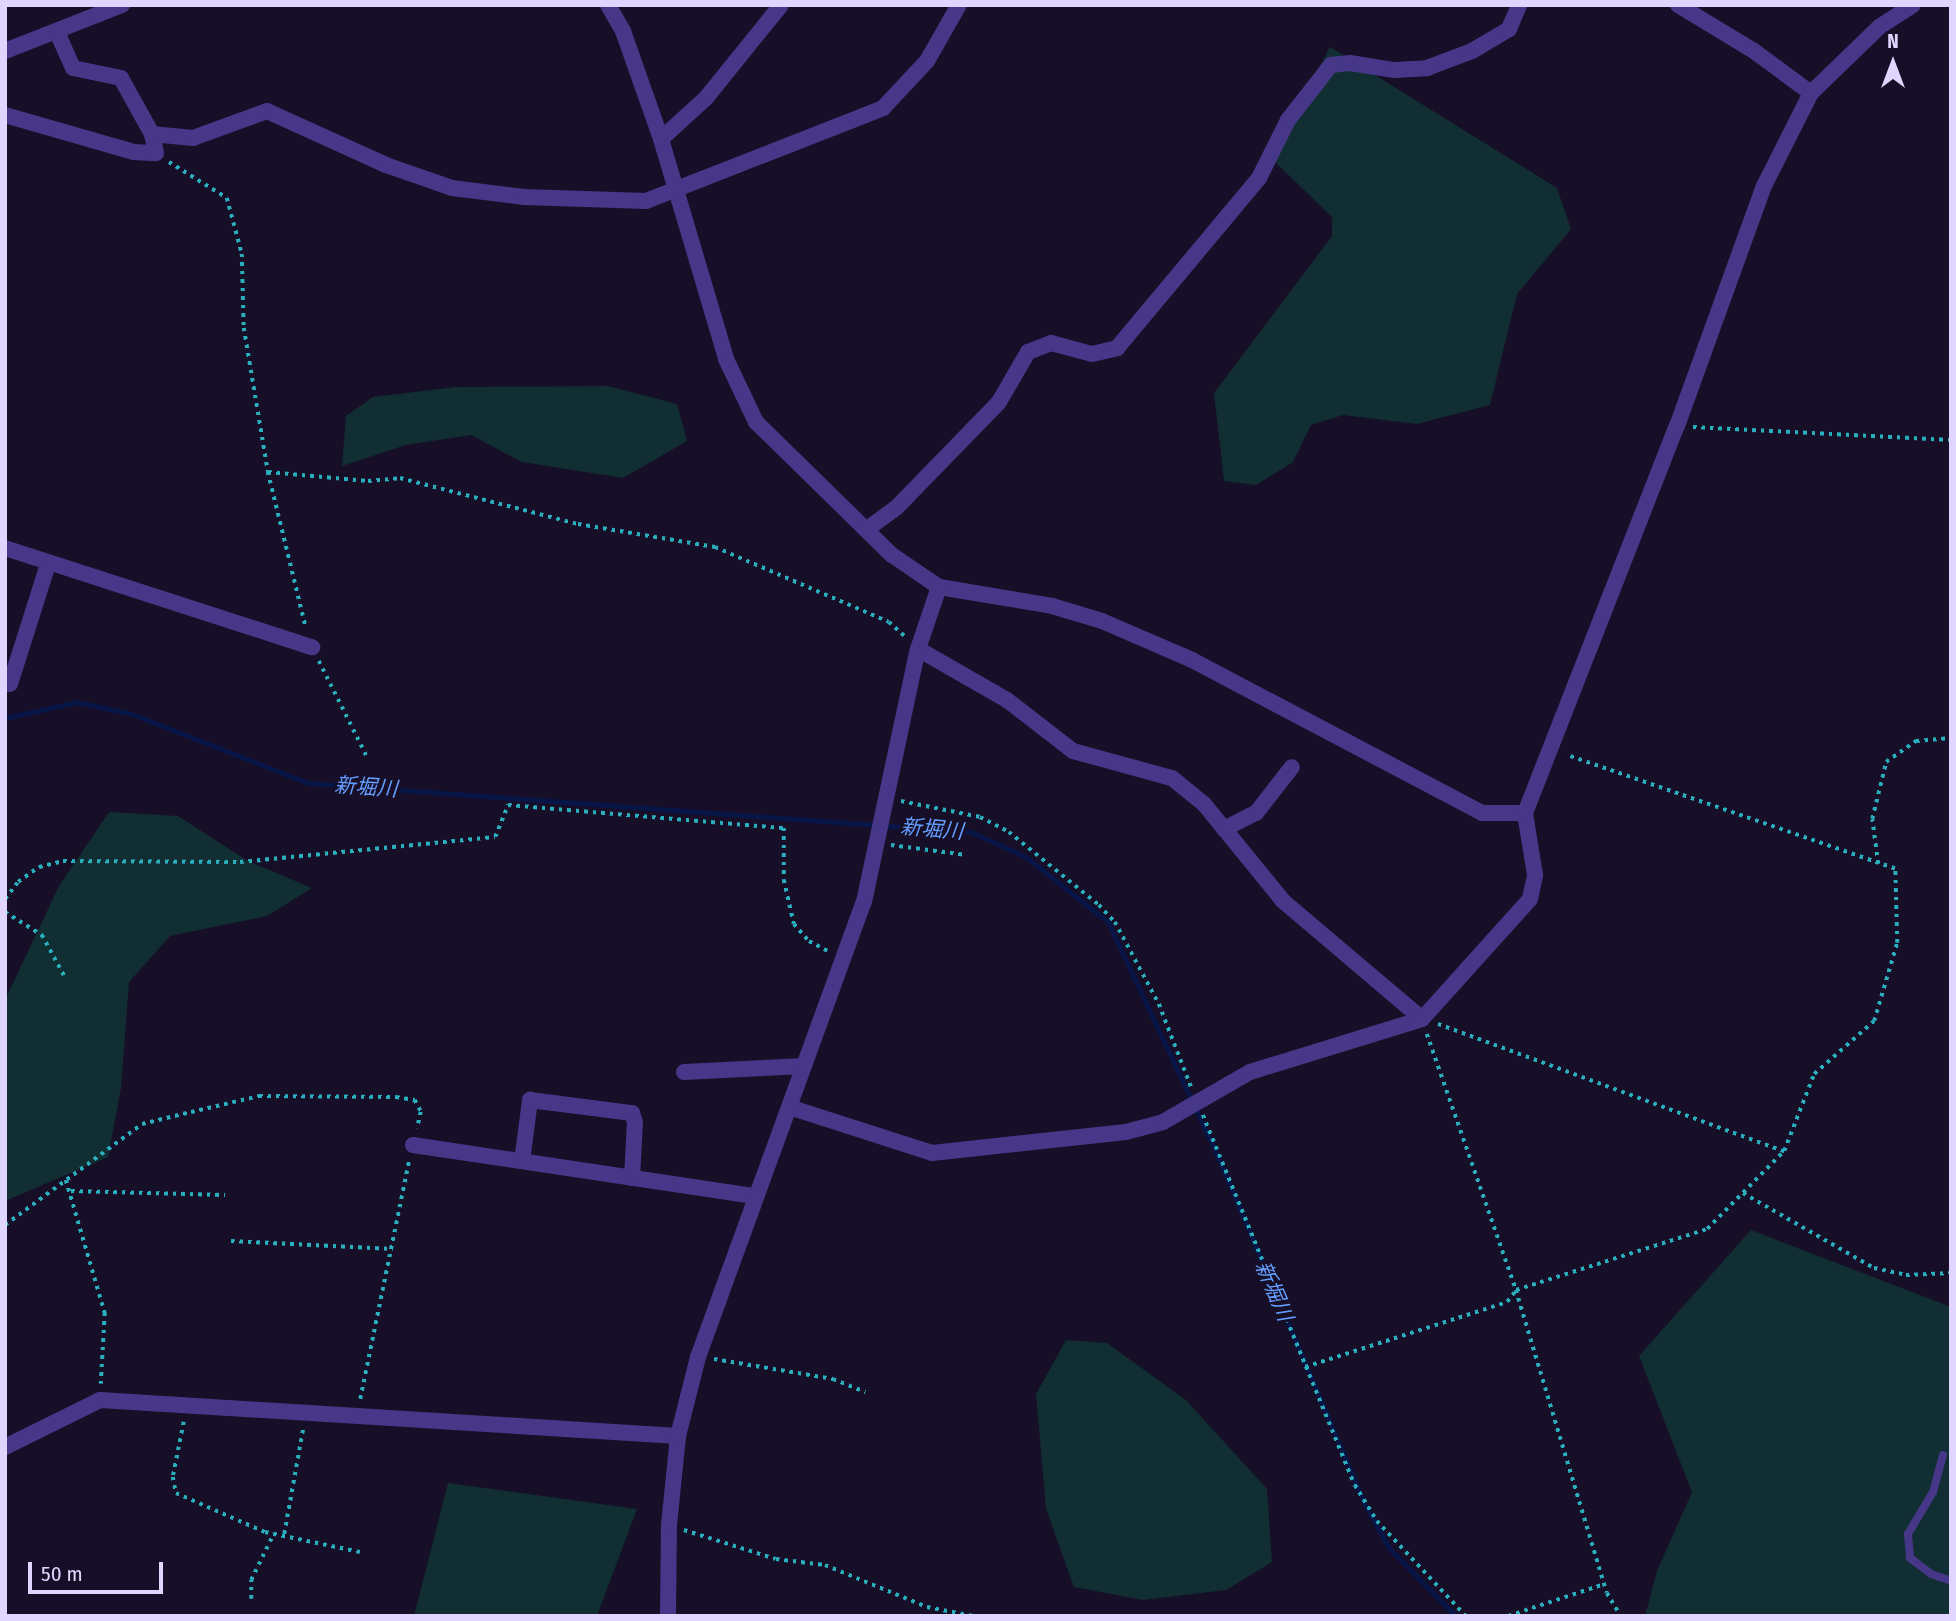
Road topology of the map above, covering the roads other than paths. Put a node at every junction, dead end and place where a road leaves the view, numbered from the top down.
1 (122, 5) edge
2 (608, 5) edge
3 (780, 5) edge
4 (959, 5) edge
5 (1519, 5) edge
6 (1678, 5) edge
7 (1913, 5) edge
8 (57, 32) junction
9 (5, 51) edge
10 (1811, 93) junction
11 (5, 115) edge
12 (152, 134) junction
13 (661, 139) junction
14 (675, 192) junction
15 (867, 529) junction
16 (5, 548) edge
17 (48, 564) junction
18 (939, 587) junction
19 (312, 647) road end
20 (918, 649) junction
21 (10, 684) dead end
22 (1292, 767) dead end
23 (1525, 813) junction
24 (1224, 829) junction
25 (1422, 1019) junction
26 (804, 1066) junction
27 (684, 1072) dead end
28 (789, 1107) junction
29 (413, 1144) road end
30 (522, 1161) junction
31 (632, 1178) junction
32 (756, 1196) junction
33 (678, 1436) junction
34 (5, 1447) edge
35 (1943, 1455) dead end
36 (1950, 1581) edge
37 (668, 1616) edge

1 - 8 street
2 - 13 street
3 - 13 street
4 - 14 street
5 - 15 street
6 - 10 street
7 - 10 street
8 - 9 street
8 - 12 street
10 - 23 street
11 - 12 street
12 - 14 street
13 - 14 street
14 - 15 street
15 - 18 street
16 - 17 street
17 - 19 street
17 - 21 street
18 - 20 street
18 - 23 street
20 - 24 street
20 - 26 street
22 - 24 street
23 - 25 street
24 - 25 street
25 - 28 street
26 - 27 street
26 - 28 street
28 - 32 street
29 - 30 street
30 - 31 street
30 - 31 street
31 - 32 street
32 - 33 street
33 - 34 street
33 - 37 street
35 - 36 lane

